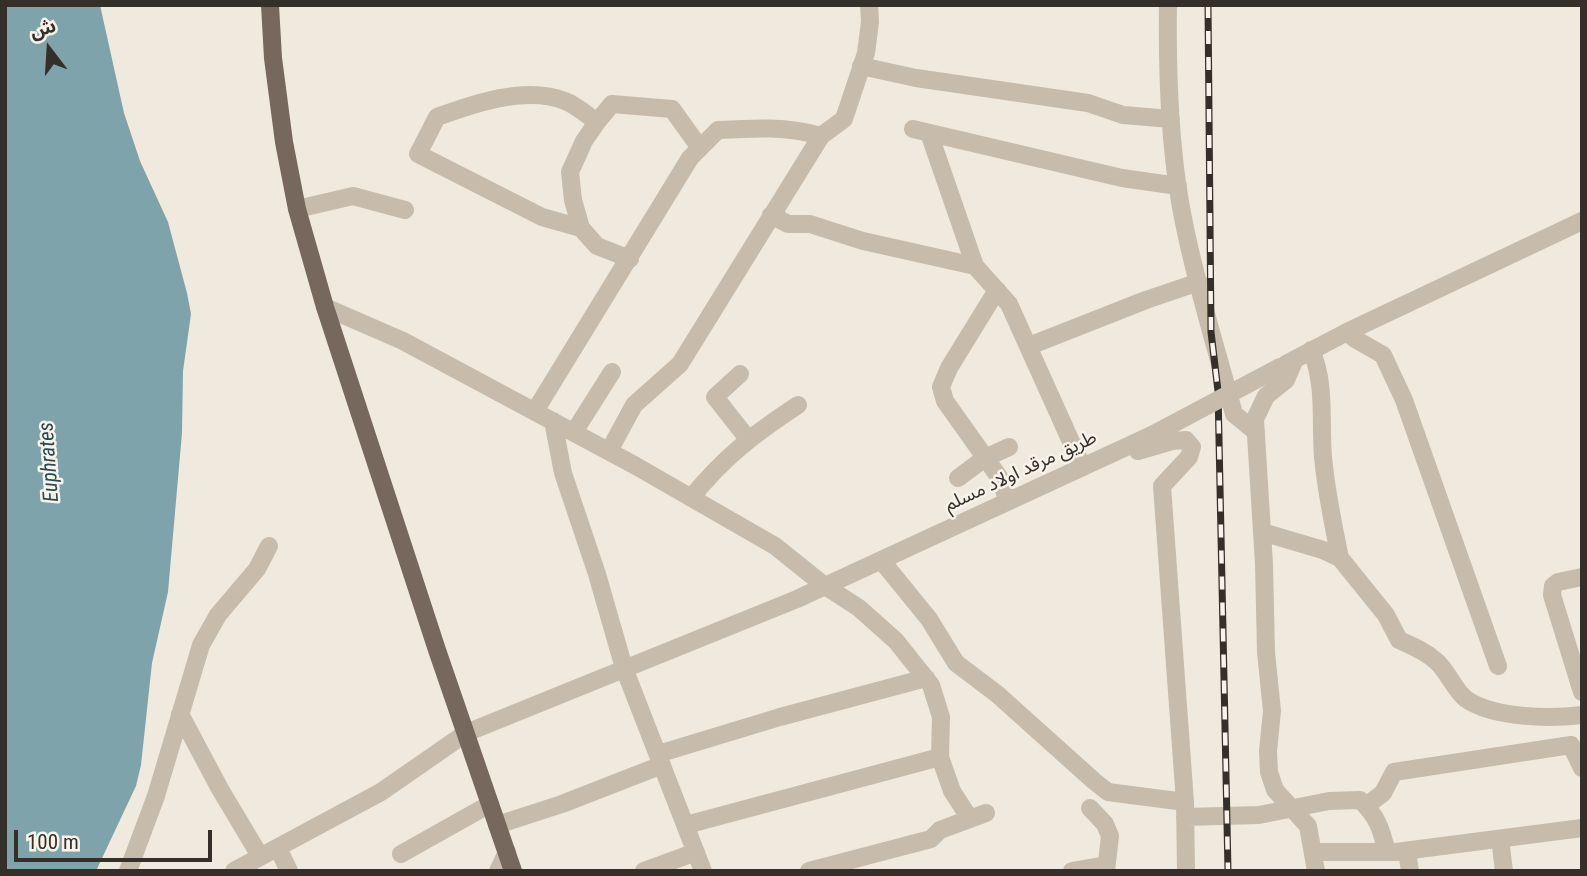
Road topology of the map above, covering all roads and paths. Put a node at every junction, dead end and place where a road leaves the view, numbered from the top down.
1 (270, 5) edge
2 (869, 5) edge
3 (1168, 5) edge
4 (862, 66) junction
5 (1171, 119) junction
6 (597, 122) junction
7 (821, 136) junction
8 (700, 148) junction
9 (1178, 186) junction
10 (297, 209) junction
11 (405, 210) dead end
12 (771, 215) junction
13 (1582, 221) edge
14 (581, 228) junction
15 (630, 259) junction
16 (975, 266) junction
17 (1199, 282) junction
18 (996, 290) junction
19 (325, 307) junction
20 (1348, 332) junction
21 (1029, 346) junction
22 (1295, 359) junction
23 (612, 372) dead end
24 (740, 374) dead end
25 (798, 405) dead end
26 (535, 411) junction
27 (553, 421) junction
28 (574, 432) junction
29 (1256, 432) junction
30 (748, 439) junction
31 (1009, 447) dead end
32 (609, 451) junction
33 (1109, 454) junction
34 (985, 458) junction
35 (1082, 466) junction
36 (958, 478) dead end
37 (691, 498) junction
38 (1008, 501) junction
39 (1262, 532) junction
40 (269, 546) dead end
41 (1340, 558) junction
42 (881, 560) junction
43 (1582, 577) edge
44 (825, 586) junction
45 (1498, 666) dead end
46 (624, 668) junction
47 (926, 678) junction
48 (1582, 692) edge
49 (180, 714) junction
50 (1575, 716) edge
51 (466, 733) junction
52 (1571, 745) junction
53 (940, 757) junction
54 (660, 760) junction
55 (1582, 768) edge
56 (490, 804) junction
57 (1366, 806) junction
58 (1090, 808) dead end
59 (1292, 808) junction
60 (1185, 810) junction
61 (497, 825) junction
62 (686, 825) junction
63 (1582, 828) edge
64 (1500, 839) junction
65 (278, 848) junction
66 (1408, 851) junction
67 (507, 852) junction
68 (696, 852) junction
69 (1313, 852) junction
70 (1387, 852) junction
71 (401, 854) dead end
72 (260, 856) junction
73 (1106, 868) edge
74 (128, 871) edge
75 (234, 871) edge
76 (289, 871) edge
77 (498, 871) edge
78 (513, 871) edge
79 (644, 871) edge
80 (703, 871) edge
81 (809, 871) edge
82 (1072, 871) edge
83 (1186, 871) edge
84 (1316, 871) edge
85 (1410, 871) edge
86 (1504, 871) edge

1 - 10 main road
2 - 4 street
3 - 5 street
4 - 5 street
4 - 7 street
5 - 9 street
6 - 8 street
6 - 14 street
6 - 14 street
7 - 8 street
7 - 12 street
8 - 15 street
9 - 16 street
9 - 17 street
10 - 11 street
10 - 19 main road
12 - 16 street
12 - 32 street
13 - 20 street, طريق مرقد اولاد مسلم
14 - 15 street
15 - 26 street
16 - 18 street
17 - 21 street
17 - 29 street
18 - 21 street
18 - 34 street
19 - 26 street
19 - 51 main road
20 - 22 street, طريق مرقد اولاد مسلم
20 - 45 street
21 - 35 street
22 - 29 street
22 - 33 street, طريق مرقد اولاد مسلم, bridge
22 - 41 street
23 - 28 street
24 - 30 street
25 - 30 street
26 - 27 street
27 - 28 street
27 - 46 street
28 - 32 street
29 - 39 street
30 - 37 street
31 - 34 street
32 - 37 street
33 - 35 street, طريق مرقد اولاد مسلم
33 - 60 street
34 - 36 street
34 - 38 street
35 - 38 street, طريق مرقد اولاد مسلم
37 - 44 street
38 - 42 street, طريق مرقد اولاد مسلم
39 - 41 street
39 - 59 street
40 - 49 street
41 - 50 street
42 - 44 street, طريق مرقد اولاد مسلم
42 - 60 street
43 - 48 street
44 - 46 street, طريق مرقد اولاد مسلم
44 - 47 street
46 - 51 street, طريق مرقد اولاد مسلم
46 - 54 street
47 - 53 street
47 - 54 street
49 - 72 street
49 - 74 street
50 - 52 street
51 - 56 main road
51 - 65 street, طريق مرقد اولاد مسلم
52 - 55 street
52 - 57 street
53 - 62 street
53 - 81 street
54 - 61 street
54 - 62 street
56 - 61 main road
56 - 71 street
57 - 59 street
57 - 70 street
58 - 73 street
59 - 60 street
59 - 69 street
60 - 83 street
61 - 67 main road
62 - 68 street
63 - 64 street
64 - 66 street
64 - 86 street
65 - 72 street, طريق مرقد اولاد مسلم
65 - 76 street
66 - 70 street
66 - 85 street
67 - 77 street
67 - 78 main road
68 - 79 street
68 - 80 street
69 - 70 street
69 - 84 street
72 - 75 street, طريق مرقد اولاد مسلم
73 - 82 street

